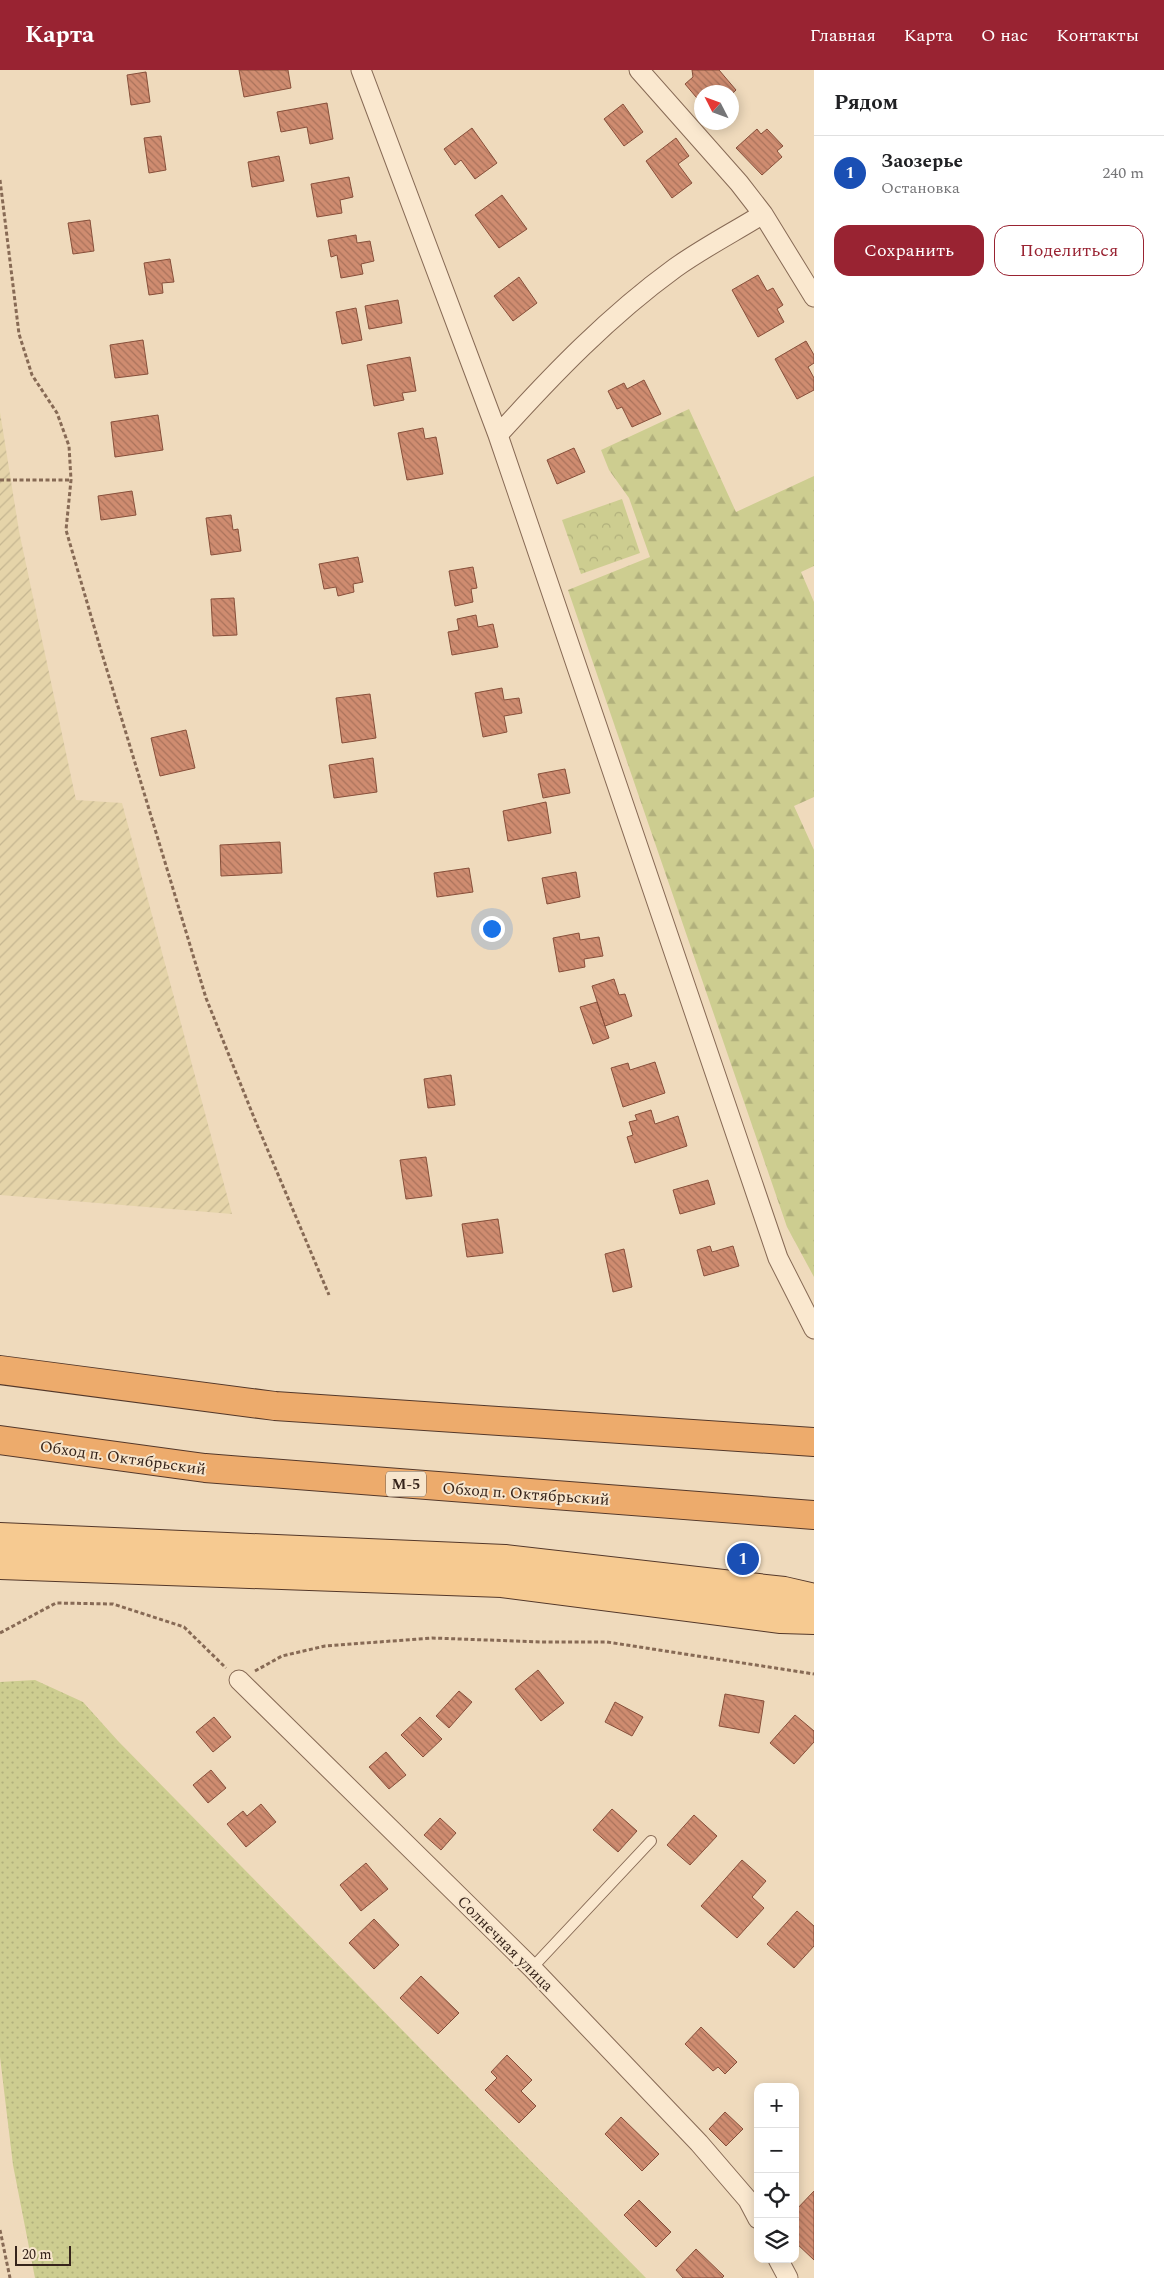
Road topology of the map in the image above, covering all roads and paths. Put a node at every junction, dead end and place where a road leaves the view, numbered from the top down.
1 (361, 70) edge
2 (639, 70) edge
3 (0, 180) edge
4 (763, 214) junction
5 (814, 297) edge
6 (498, 435) junction
7 (0, 480) edge
8 (71, 480) junction
9 (330, 1295) dead end
10 (814, 1329) edge
11 (0, 1370) edge
12 (0, 1440) edge
13 (814, 1442) edge
14 (813, 1515) edge
15 (0, 1537) edge
16 (0, 1566) edge
17 (814, 1598) edge
18 (814, 1620) edge
19 (0, 1633) edge
20 (814, 1674) edge
21 (239, 1680) junction
22 (651, 1841) dead end
23 (532, 1968) junction
24 (757, 2218) edge
25 (0, 2230) edge
26 (780, 2263) edge
27 (10, 2278) edge
28 (788, 2278) edge

1 - 6 street
2 - 4 street
3 - 8 path
4 - 5 street
4 - 6 street
6 - 10 street
7 - 8 path
8 - 9 path
11 - 13 highway
12 - 14 highway, Обход п. Октябрьский / М-5
15 - 17 main road
16 - 18 main road
19 - 21 path
20 - 21 path
21 - 23 street, Солнечная улица
22 - 23 lane
23 - 24 street, Солнечная улица
25 - 27 path
26 - 28 street

